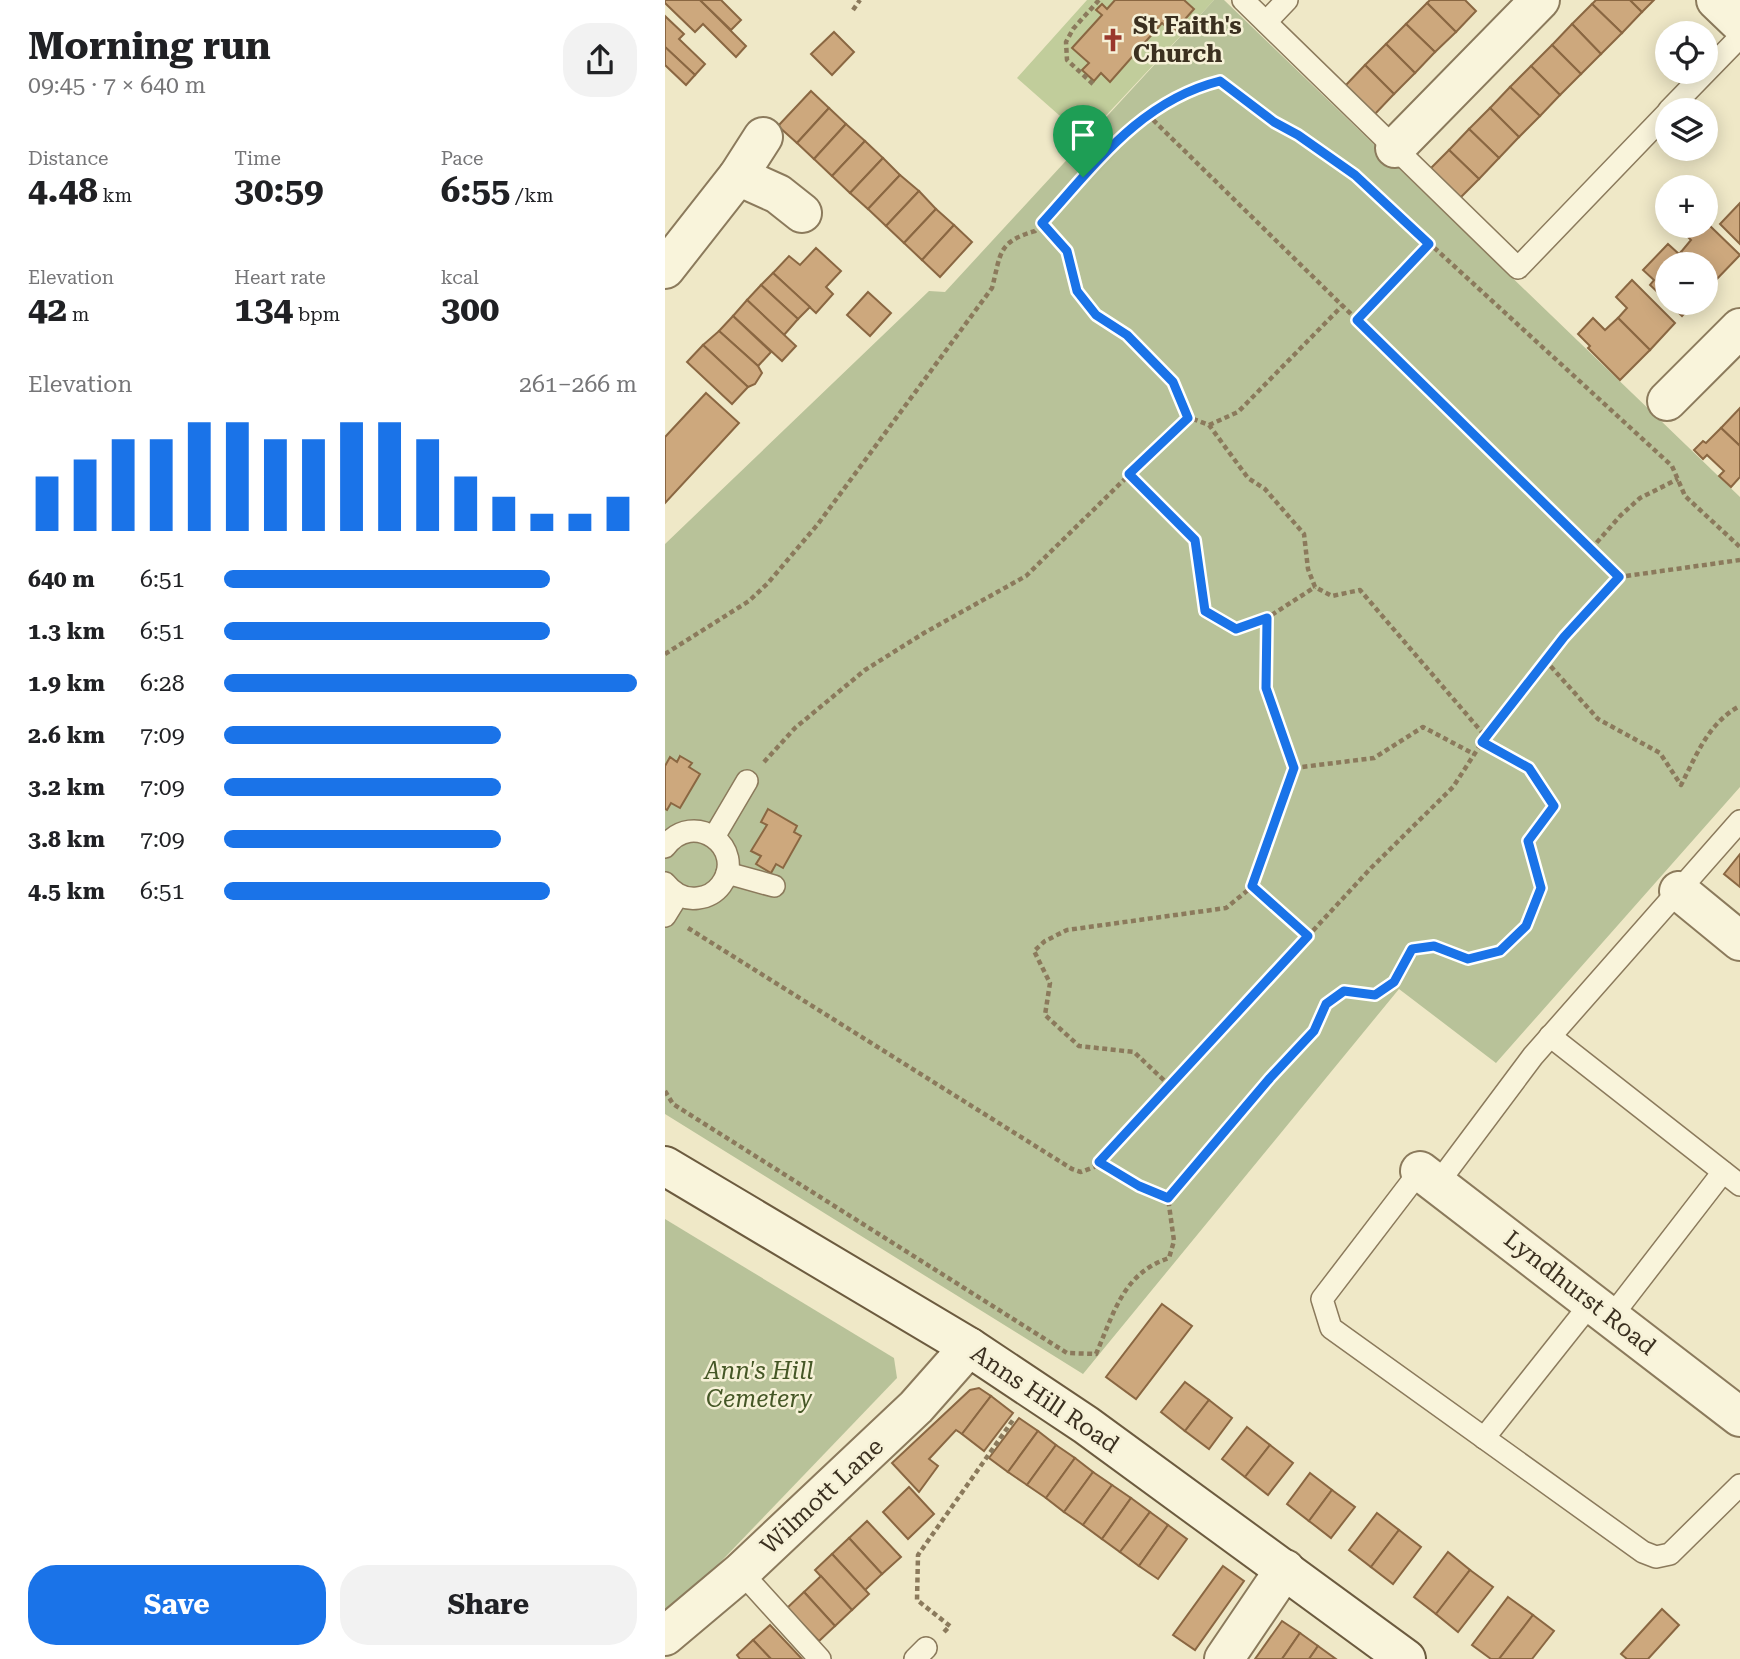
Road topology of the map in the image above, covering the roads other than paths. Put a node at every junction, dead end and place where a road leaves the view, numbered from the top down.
1 (1243, 0) edge
2 (1287, 0) edge
3 (1540, 0) edge
4 (1716, 0) edge
5 (1266, 22) junction
6 (1740, 23) edge
7 (1740, 37) edge
8 (1681, 98) edge
9 (1655, 126) edge
10 (763, 137) dead end
11 (1395, 148) junction
12 (738, 176) junction
13 (802, 213) dead end
14 (665, 269) edge
15 (1740, 328) edge
16 (1667, 401) dead end
17 (747, 781) road end
18 (1740, 821) edge
19 (714, 837) junction
20 (667, 840) edge
21 (727, 873) junction
22 (774, 886) dead end
23 (672, 889) edge
24 (1679, 891) junction
25 (665, 916) edge
26 (1740, 941) edge
27 (1550, 1036) junction
28 (665, 1166) edge
29 (1429, 1177) junction
30 (1732, 1178) edge
31 (1601, 1310) junction
32 (969, 1347) junction
33 (1740, 1417) edge
34 (1484, 1438) junction
35 (1740, 1485) edge
36 (1285, 1569) junction
37 (741, 1572) junction
38 (665, 1636) edge
39 (820, 1659) edge
40 (1224, 1659) edge
41 (1406, 1659) edge

1 - 5 lane
2 - 5 lane
3 - 11 street
4 - 6 street
5 - 11 lane
7 - 8 lane
9 - 11 lane
10 - 12 street
12 - 13 street
12 - 14 street
15 - 16 street
17 - 19 lane
18 - 24 lane
19 - 20 lane
19 - 21 lane
21 - 22 lane
21 - 23 lane
23 - 25 lane
24 - 26 street
24 - 27 lane
27 - 29 lane
27 - 30 lane
28 - 32 street, Anns Hill Road
29 - 31 street, Lyndhurst Road
29 - 34 lane
30 - 31 lane
31 - 33 street, Lyndhurst Road
31 - 34 lane
32 - 36 street, Anns Hill Road
32 - 37 street, Wilmott Lane
34 - 35 lane
36 - 40 street
36 - 41 street, Anns Hill Road
37 - 38 street, Wilmott Lane
37 - 39 lane

